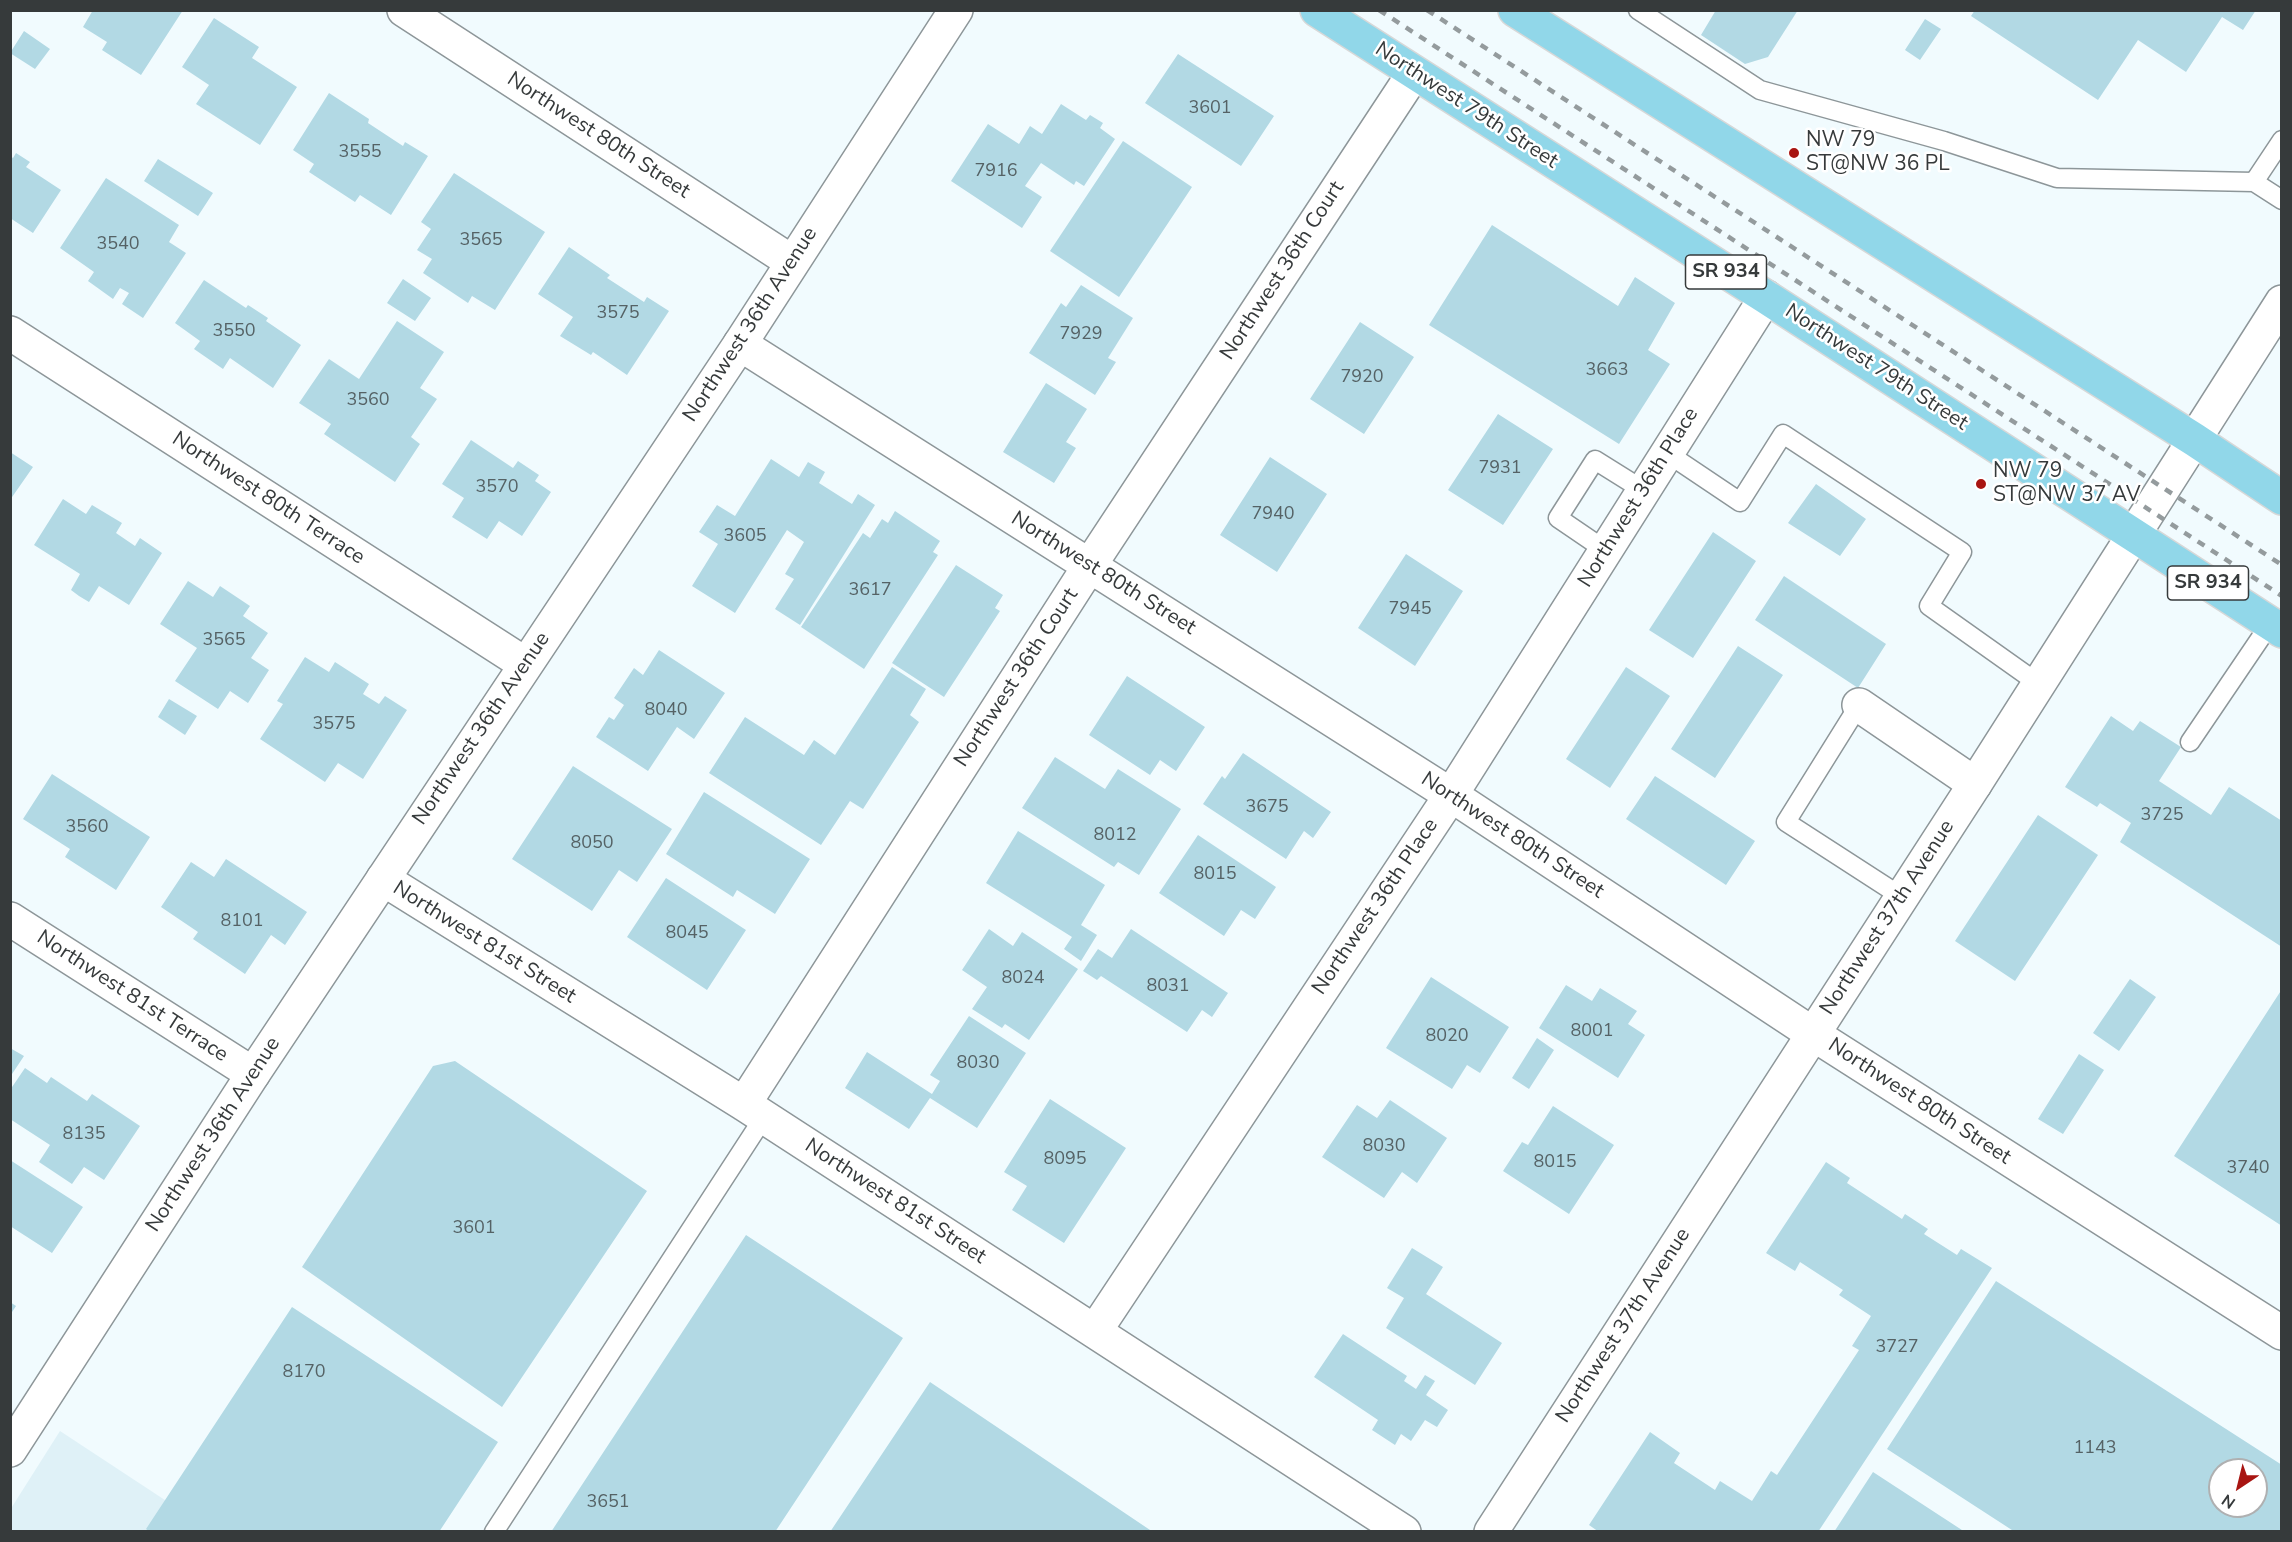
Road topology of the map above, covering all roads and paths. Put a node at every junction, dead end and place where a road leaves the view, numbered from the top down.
1 (404, 10) edge
2 (956, 10) edge
3 (1317, 10) edge
4 (1515, 10) edge
5 (1638, 10) edge
6 (1414, 73) junction
7 (2282, 140) edge
8 (2254, 182) junction
9 (2282, 200) edge
10 (792, 262) junction
11 (1766, 297) junction
12 (2282, 302) edge
13 (10, 333) edge
14 (740, 344) junction
15 (2195, 440) junction
16 (1667, 453) junction
17 (1644, 490) junction
18 (2282, 498) edge
19 (2134, 535) junction
20 (1605, 550) junction
21 (1090, 565) junction
22 (2276, 628) edge
23 (525, 664) junction
24 (2038, 684) junction
25 (1858, 705) joint
26 (2190, 742) dead end
27 (1975, 784) junction
28 (1451, 795) junction
29 (383, 879) junction
30 (1902, 897) junction
31 (10, 919) edge
32 (1813, 1034) junction
33 (253, 1074) junction
34 (754, 1111) junction
35 (1095, 1331) junction
36 (2282, 1333) edge
37 (10, 1450) edge
38 (494, 1532) edge
39 (1404, 1532) edge
40 (1491, 1532) edge

1 - 10 street, Northwest 80th Street
2 - 10 street, Northwest 36th Avenue
3 - 6 main road, Northwest 79th Street / SR 934
4 - 15 main road
5 - 8 lane
6 - 11 main road, Northwest 79th Street / SR 934
6 - 21 street, Northwest 36th Court
7 - 8 lane
8 - 9 lane
10 - 14 street, Northwest 36th Avenue
11 - 16 street, Northwest 36th Place
11 - 19 main road, Northwest 79th Street / SR 934
12 - 15 street, Northwest 37th Avenue
13 - 23 street, Northwest 80th Terrace
14 - 21 street, Northwest 80th Street
14 - 23 street, Northwest 36th Avenue
15 - 18 main road
15 - 19 street, Northwest 37th Avenue
16 - 17 street, Northwest 36th Place
16 - 24 lane
17 - 20 street, Northwest 36th Place
17 - 20 lane
19 - 22 main road, Northwest 79th Street / SR 934
19 - 24 street, Northwest 37th Avenue
20 - 28 street, Northwest 36th Place
21 - 28 street, Northwest 80th Street
21 - 34 street, Northwest 36th Court
22 - 26 lane
23 - 29 street, Northwest 36th Avenue
24 - 27 street, Northwest 37th Avenue
25 - 27 street
25 - 30 lane
27 - 30 street, Northwest 37th Avenue
28 - 32 street, Northwest 80th Street
28 - 35 street, Northwest 36th Place
29 - 33 street, Northwest 36th Avenue
29 - 34 street, Northwest 81st Street
30 - 32 street, Northwest 37th Avenue
31 - 33 street, Northwest 81st Terrace
32 - 36 street, Northwest 80th Street
32 - 40 street, Northwest 37th Avenue
33 - 37 street, Northwest 36th Avenue
34 - 35 street, Northwest 81st Street
34 - 38 lane
35 - 39 street, Northwest 81st Street

